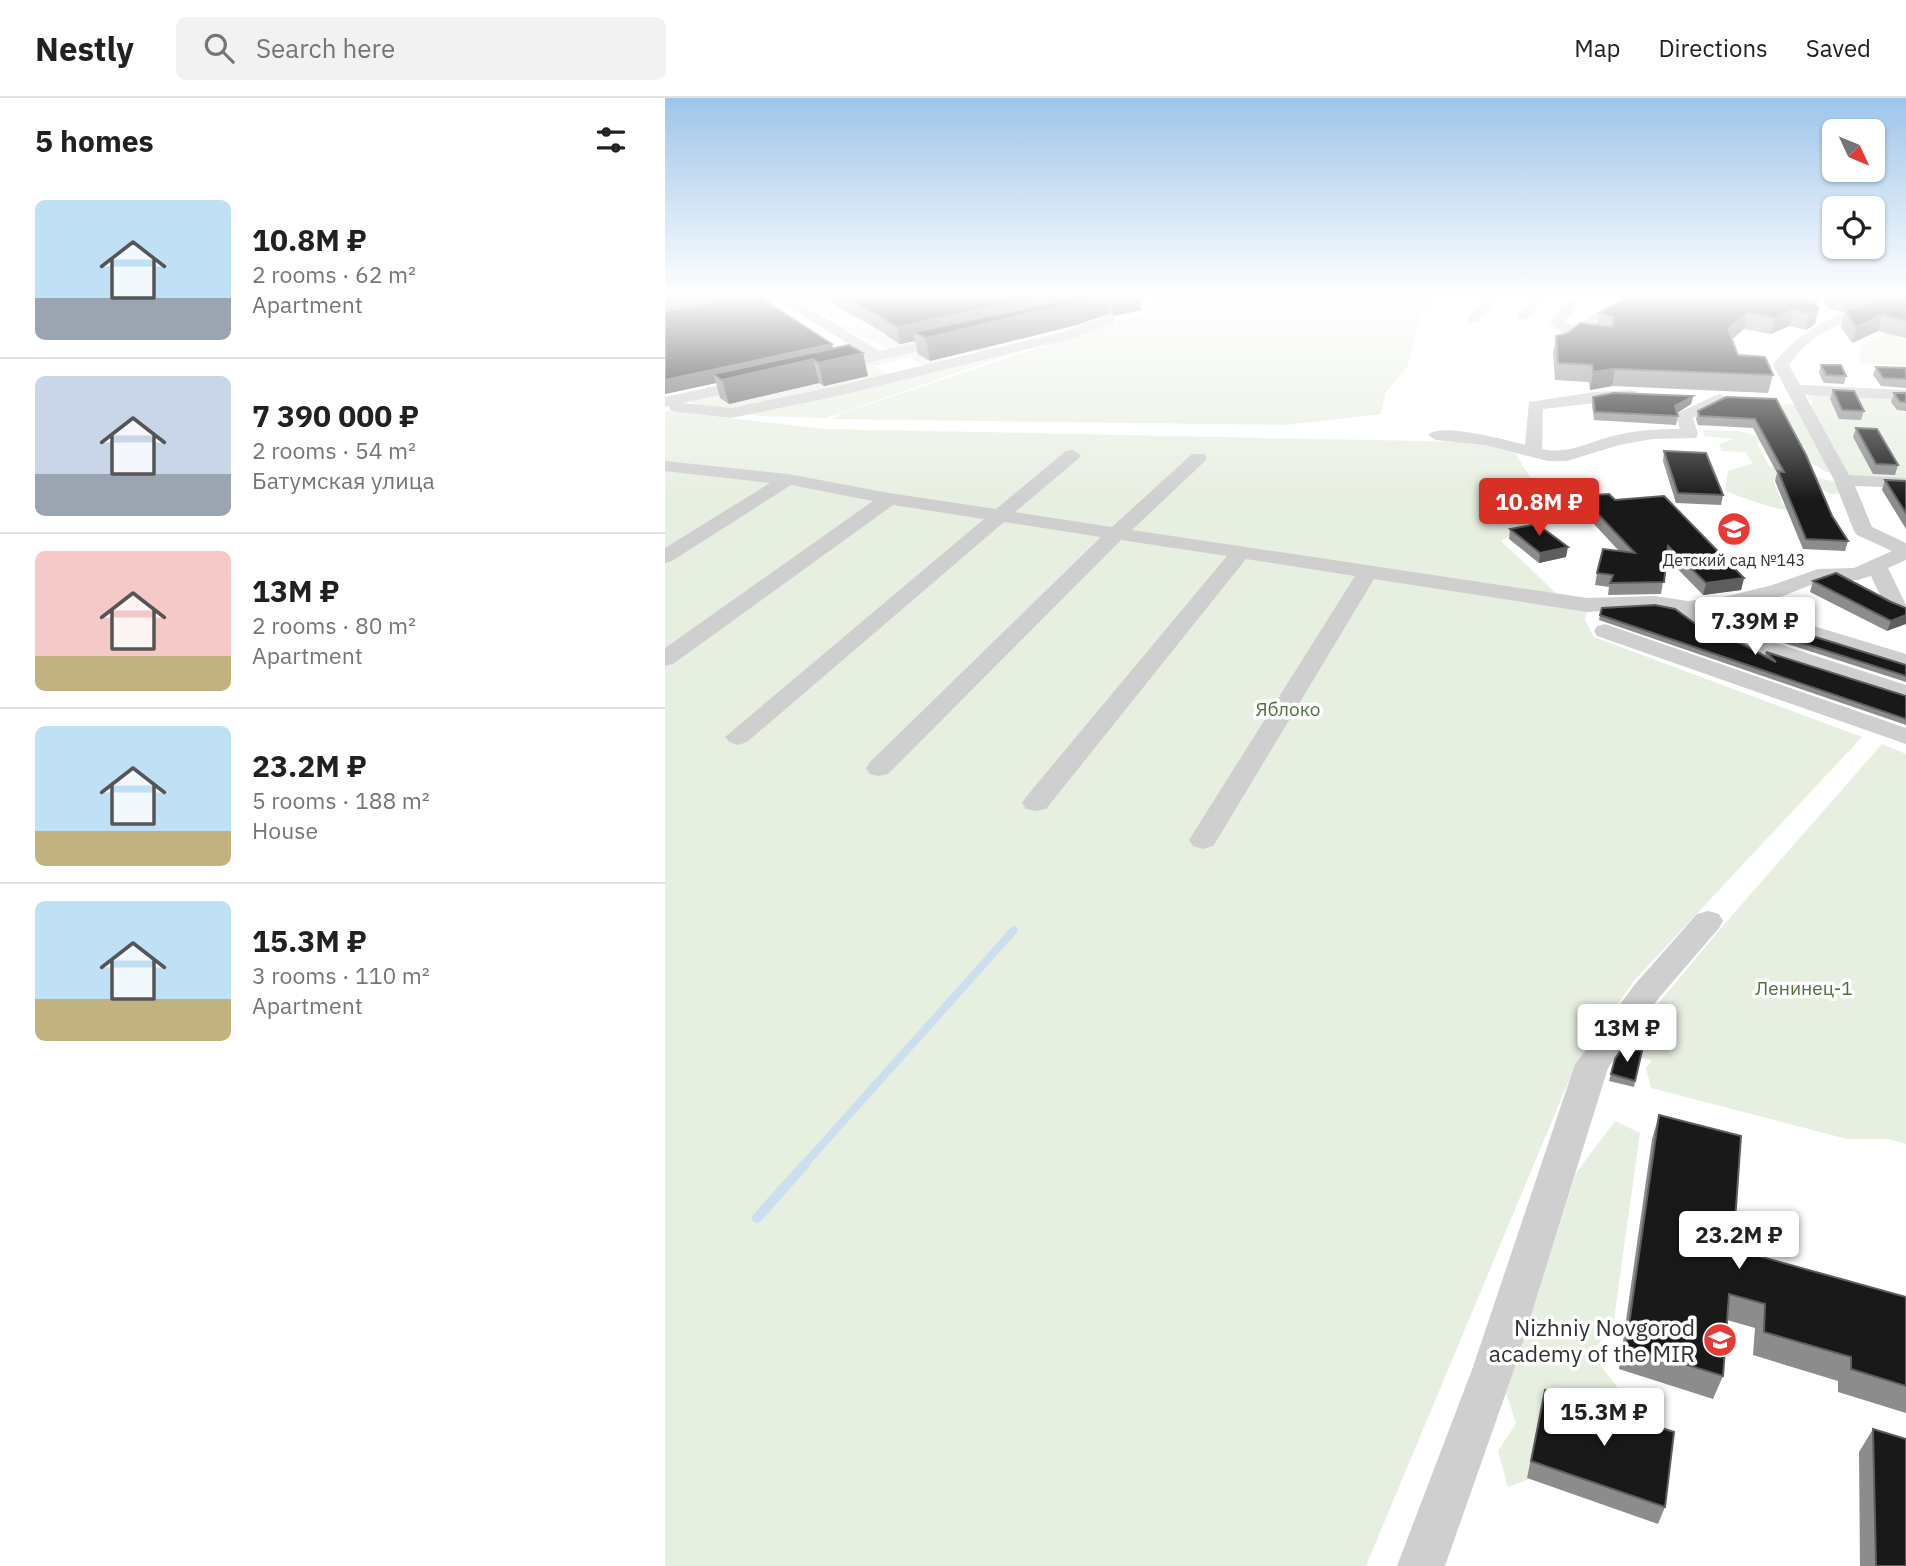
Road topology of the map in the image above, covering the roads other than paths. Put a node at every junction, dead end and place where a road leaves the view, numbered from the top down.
1 (843, 364) edge
2 (950, 364) edge
3 (1782, 364) edge
4 (813, 370) edge
5 (774, 379) edge
6 (1906, 395) edge
7 (1653, 396) edge
8 (1680, 397) edge
9 (1793, 398) junction
10 (667, 401) edge
11 (1436, 435) dead end
12 (1524, 452) junction
13 (1072, 454) dead end
14 (1198, 458) dead end
15 (669, 470) edge
16 (788, 479) junction
17 (1843, 480) junction
18 (1906, 483) edge
19 (889, 499) junction
20 (1003, 515) junction
21 (1116, 534) junction
22 (1906, 551) edge
23 (1240, 553) junction
24 (665, 557) edge
25 (1877, 567) junction
26 (1367, 573) junction
27 (1723, 603) junction
28 (1895, 605) edge
29 (1688, 608) junction
30 (1605, 631) dead end
31 (665, 659) edge
32 (1906, 661) edge
33 (1906, 694) edge
34 (1906, 736) edge
35 (738, 737) dead end
36 (879, 768) dead end
37 (1036, 803) dead end
38 (1203, 840) dead end
39 (1708, 921) dead end
40 (1421, 1566) edge

1 - 4 street
2 - 10 street
3 - 9 street
5 - 10 street
6 - 9 street
7 - 12 street
8 - 12 street
9 - 17 street
11 - 12 street
13 - 20 street
14 - 21 street
15 - 16 street
16 - 19 street
16 - 24 street
17 - 18 street
17 - 22 street
19 - 20 street
19 - 31 street
20 - 21 street
20 - 35 street
21 - 23 street
21 - 36 street
22 - 25 street
23 - 26 street
23 - 37 street
25 - 27 street
25 - 28 street
26 - 29 street
26 - 38 street
27 - 29 street
27 - 32 street
29 - 33 street
30 - 34 street
39 - 40 street

